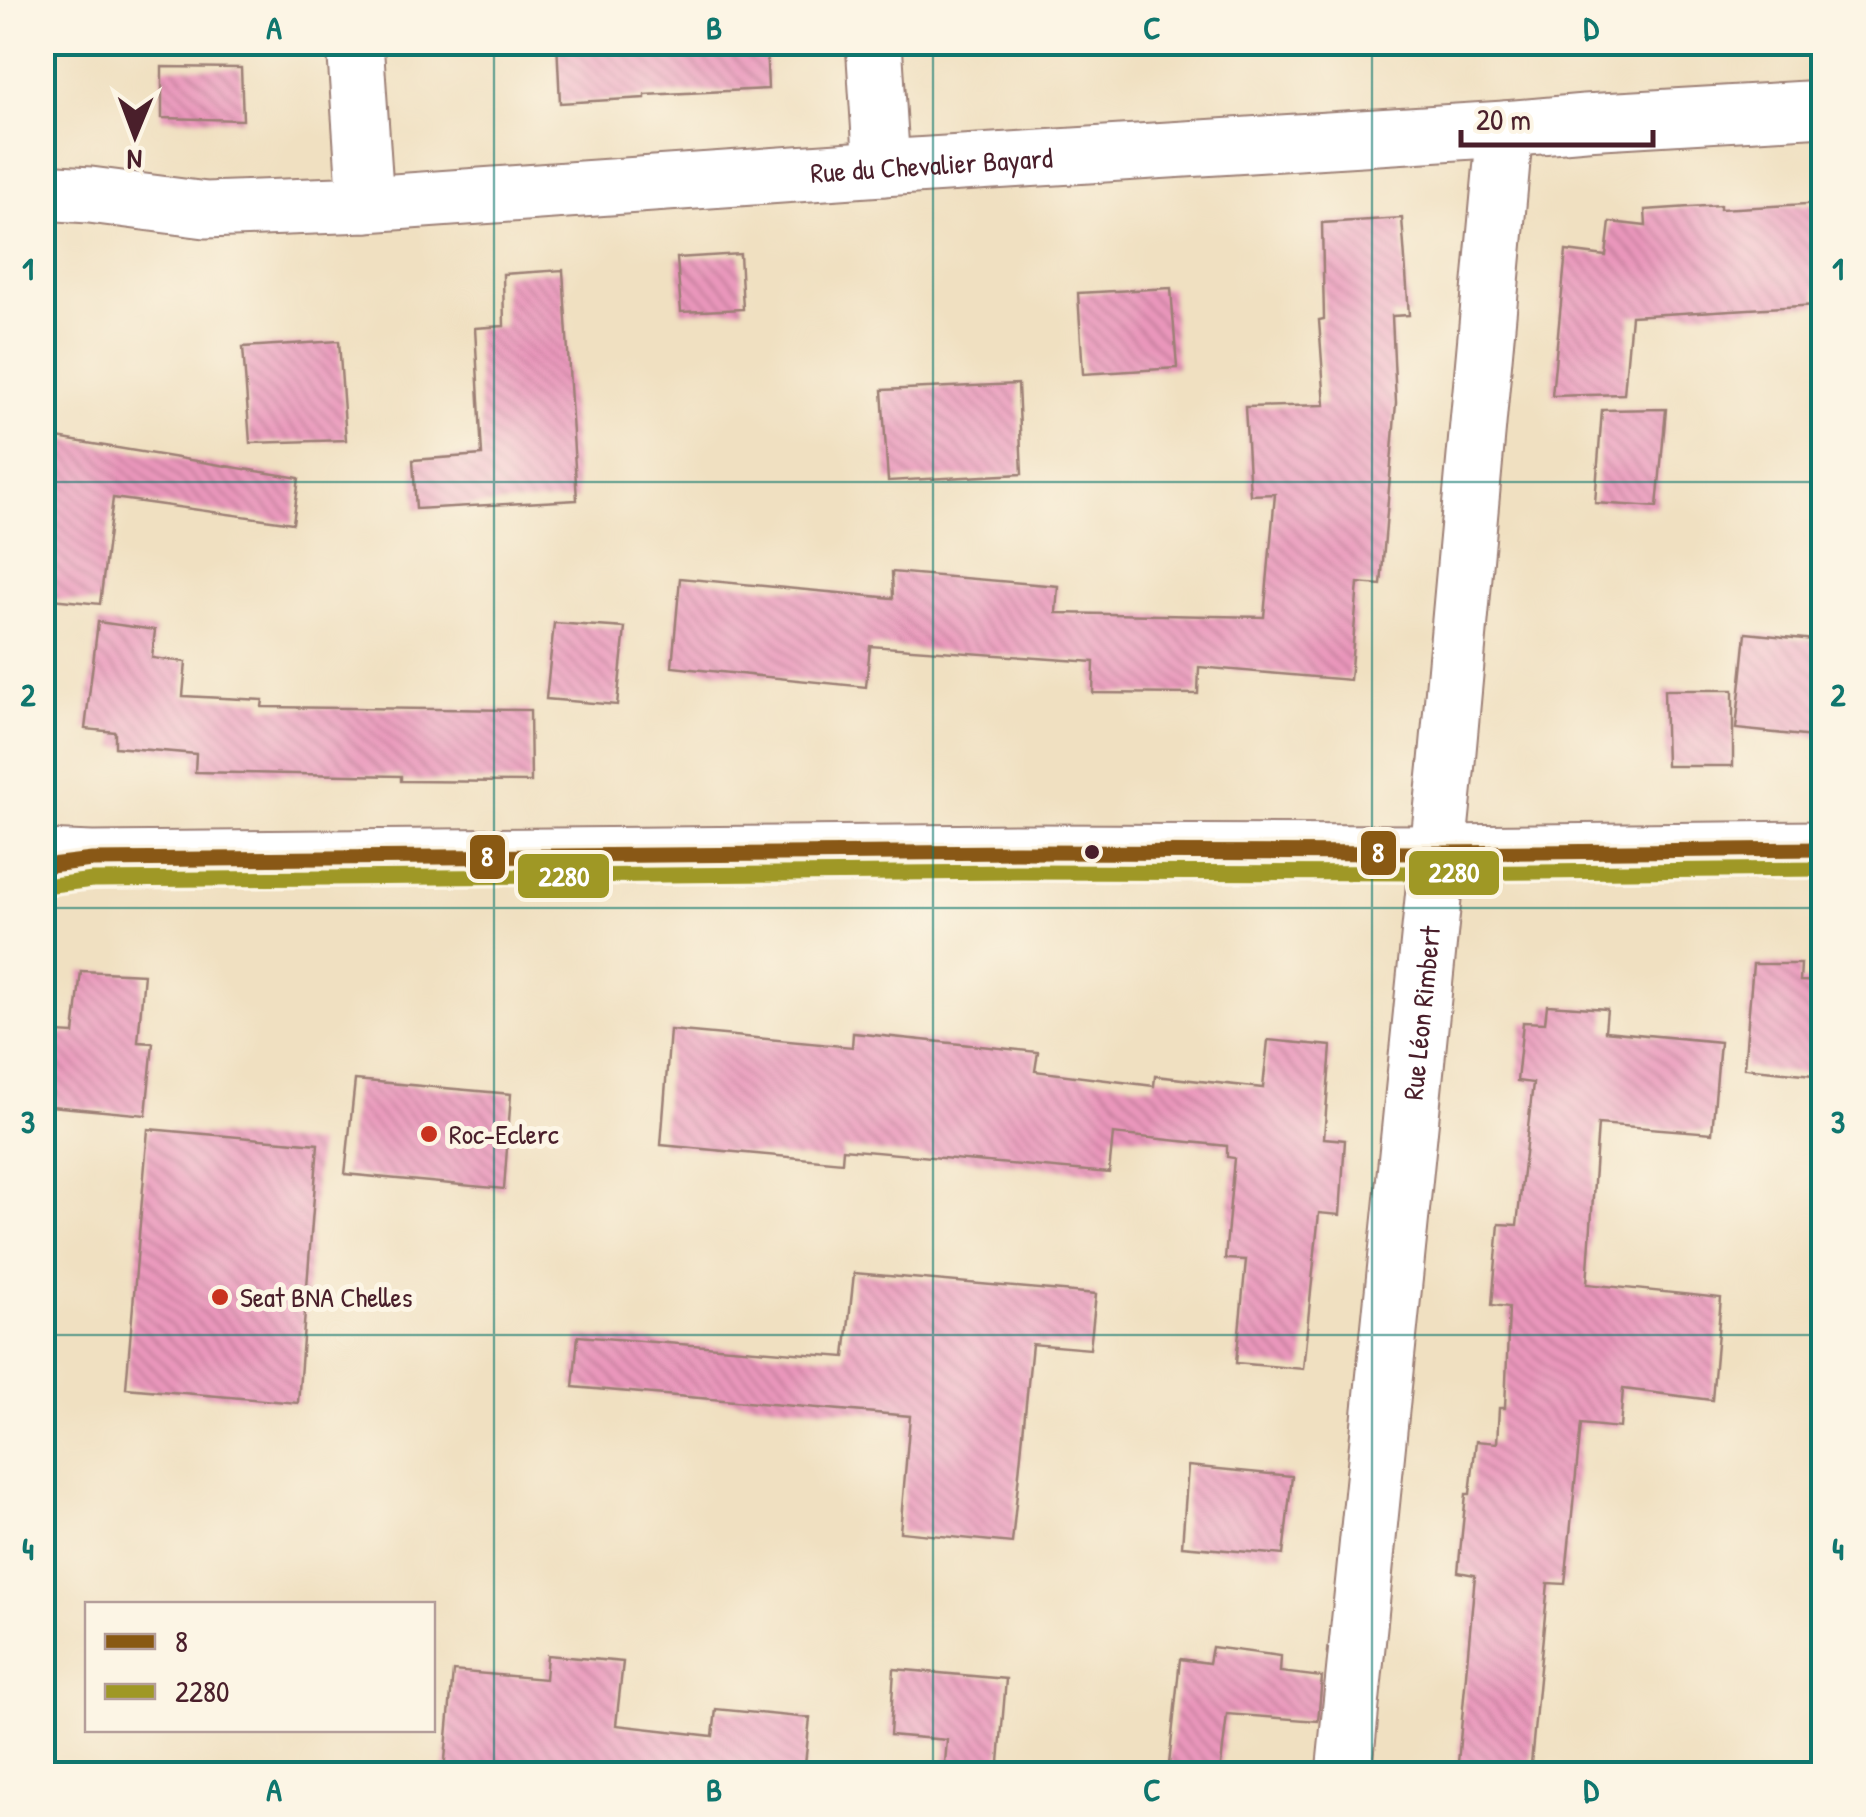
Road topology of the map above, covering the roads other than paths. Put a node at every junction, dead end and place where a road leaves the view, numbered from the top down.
1 (355, 42) edge
2 (874, 42) edge
3 (1824, 108) edge
4 (1505, 129) junction
5 (882, 168) junction
6 (42, 192) edge
7 (366, 204) junction
8 (1824, 849) edge
9 (1438, 852) junction
10 (59, 861) edge
11 (1344, 1774) edge

1 - 7 street
2 - 5 street
3 - 4 street, Rue du Chevalier Bayard
4 - 5 street, Rue du Chevalier Bayard
4 - 9 street, Rue Léon Rimbert
5 - 7 street, Rue du Chevalier Bayard
6 - 7 street, Rue du Chevalier Bayard
8 - 9 street
9 - 10 street
9 - 11 street, Rue Léon Rimbert

